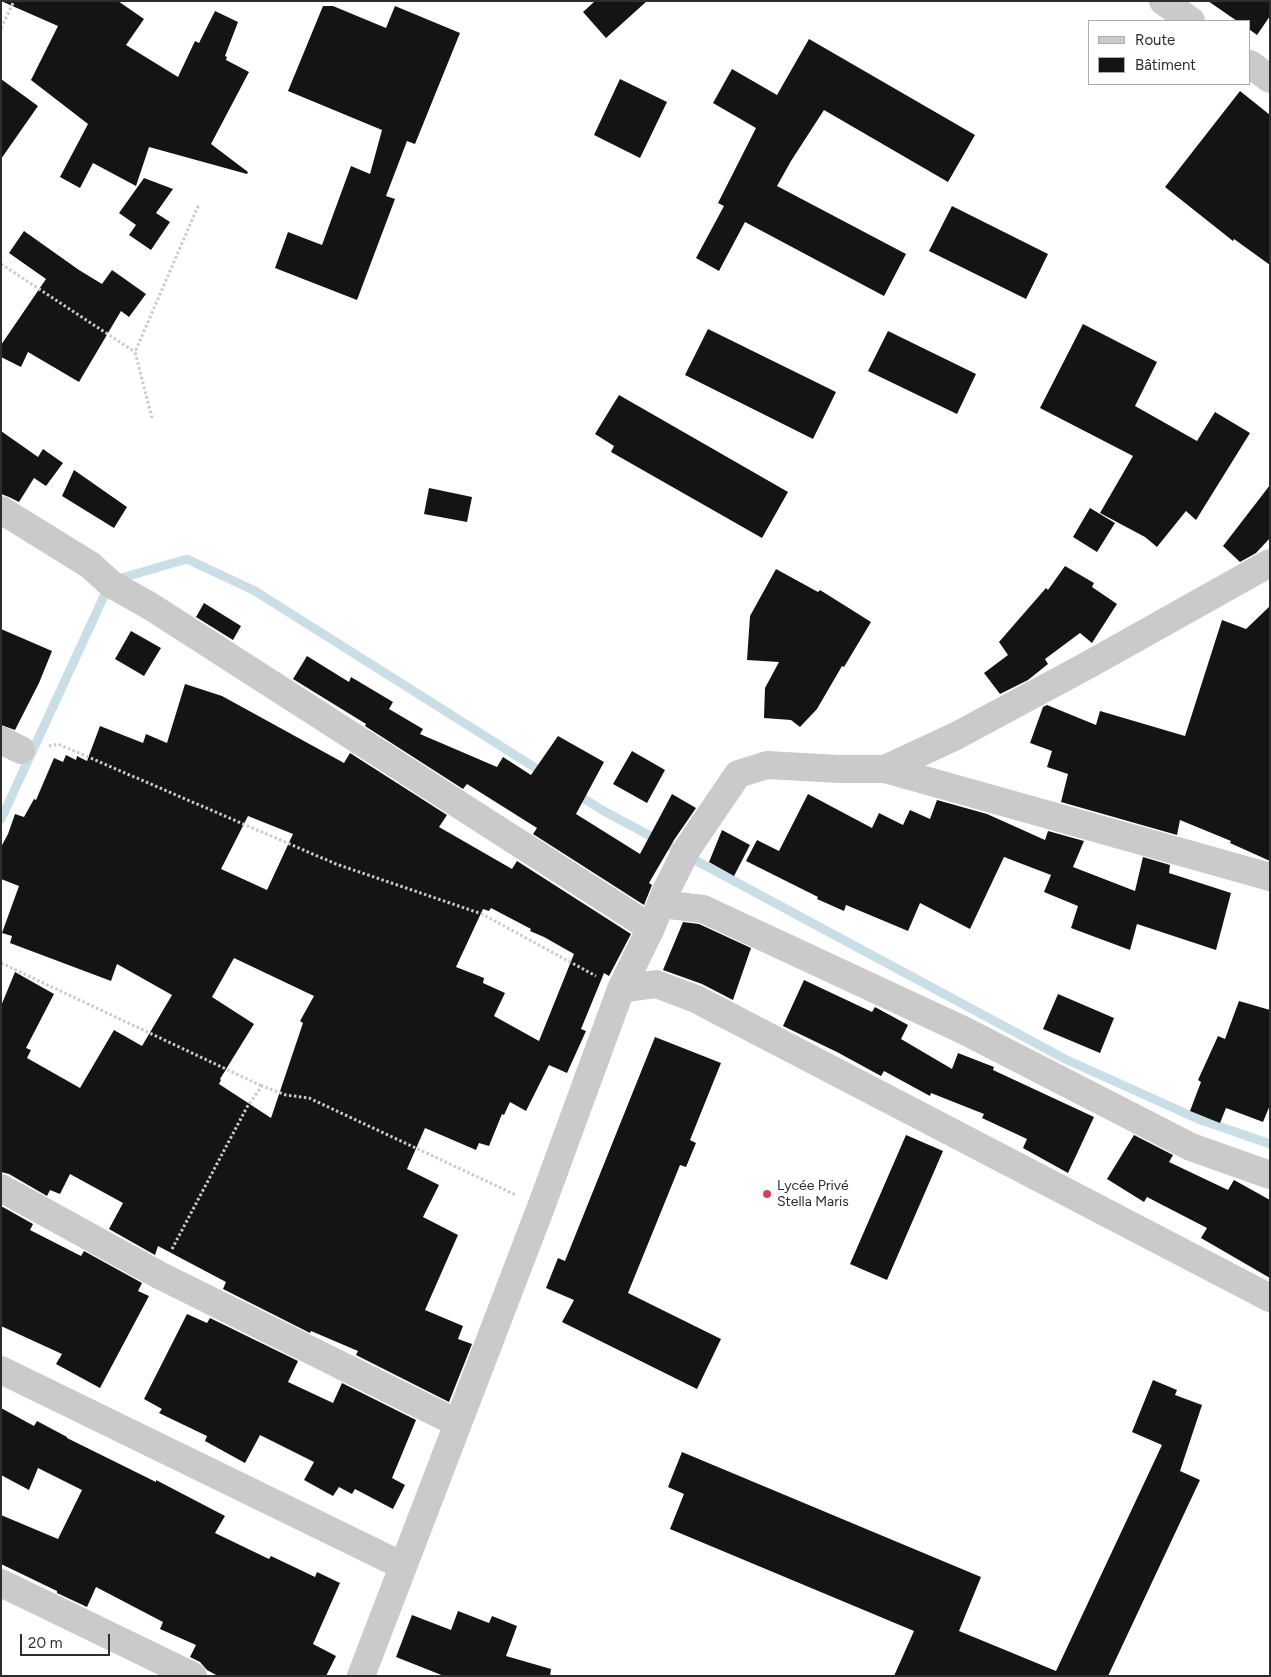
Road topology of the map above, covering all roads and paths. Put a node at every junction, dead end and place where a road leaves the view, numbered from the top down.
1 (14, 1) edge
2 (1163, 1) edge
3 (1190, 20) edge
4 (1, 28) edge
5 (1251, 65) edge
6 (1270, 79) edge
7 (199, 204) dead end
8 (1, 264) edge
9 (135, 352) junction
10 (152, 418) dead end
11 (1, 510) edge
12 (1270, 562) edge
13 (58, 744) dead end
14 (884, 769) junction
15 (1270, 877) edge
16 (659, 908) junction
17 (1, 963) edge
18 (621, 989) junction
19 (262, 1086) junction
20 (1270, 1175) edge
21 (1, 1188) edge
22 (541, 1207) junction
23 (159, 1276) junction
24 (1270, 1298) edge
25 (1, 1370) edge
26 (457, 1423) junction
27 (403, 1566) junction
28 (1, 1583) edge
29 (193, 1676) edge
30 (361, 1676) edge

1 - 4 path
2 - 3 street
5 - 6 street
7 - 9 path
8 - 9 path
9 - 10 path
11 - 16 street
12 - 14 street
13 - 18 path
14 - 15 street
14 - 16 street
16 - 18 street
16 - 20 street
17 - 19 path
18 - 22 street
18 - 24 street
19 - 22 path
19 - 23 path
21 - 23 street
22 - 26 street
23 - 26 street
25 - 27 street
26 - 27 street
27 - 30 street
28 - 29 street

